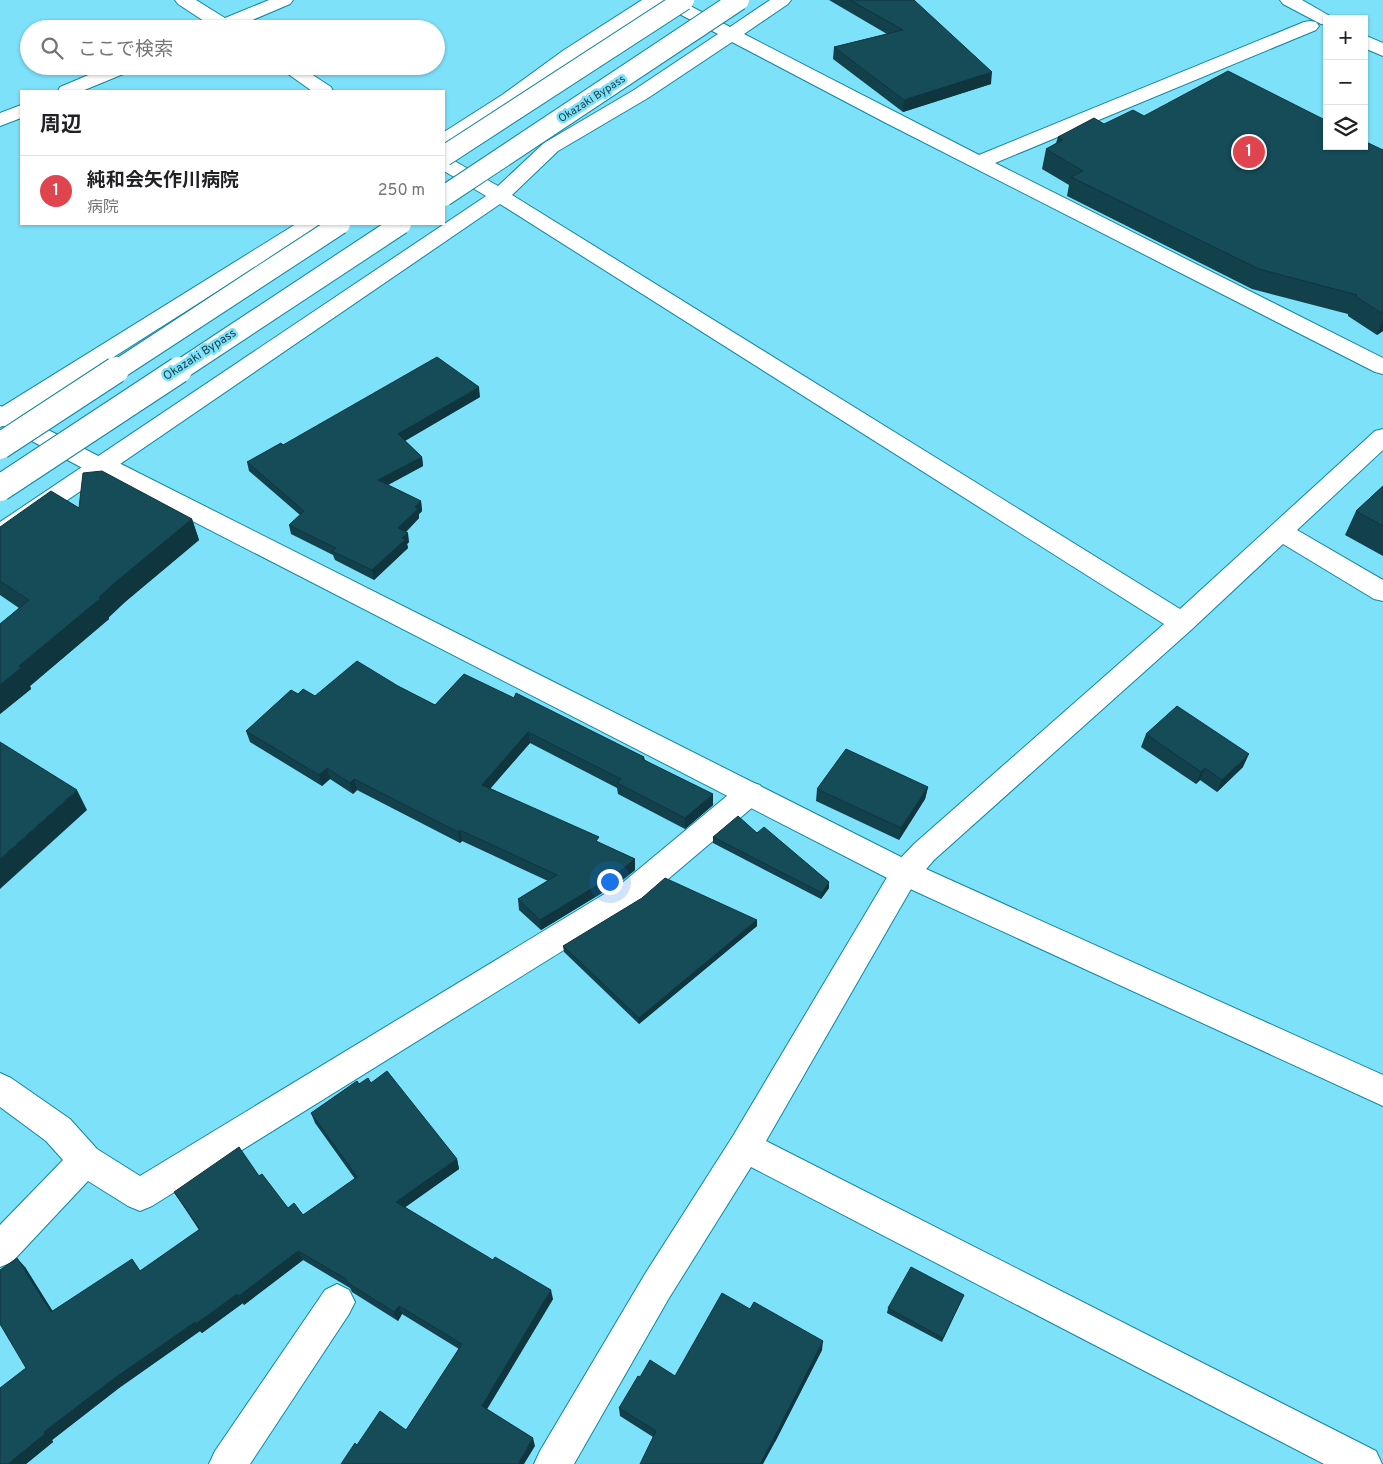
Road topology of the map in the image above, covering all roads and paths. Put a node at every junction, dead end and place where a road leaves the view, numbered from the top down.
1 (184, 0) edge
2 (284, 0) edge
3 (654, 0) edge
4 (666, 0) edge
5 (684, 0) edge
6 (739, 0) edge
7 (782, 0) edge
8 (1289, 0) edge
9 (212, 20) edge
10 (240, 20) edge
11 (1318, 23) edge
12 (730, 34) junction
13 (1368, 42) edge
14 (1383, 50) edge
15 (105, 75) edge
16 (300, 75) edge
17 (69, 90) edge
18 (322, 90) edge
19 (20, 111) edge
20 (0, 120) edge
21 (445, 139) edge
22 (445, 155) edge
23 (979, 162) junction
24 (445, 164) edge
25 (445, 195) edge
26 (498, 196) junction
27 (308, 225) edge
28 (338, 225) edge
29 (399, 225) edge
30 (1383, 367) edge
31 (1, 416) edge
32 (1383, 437) edge
33 (0, 446) edge
34 (98, 466) junction
35 (0, 488) edge
36 (1281, 532) junction
37 (0, 534) edge
38 (1383, 592) edge
39 (1182, 623) junction
40 (750, 793) junction
41 (905, 873) junction
42 (0, 1088) edge
43 (1383, 1091) edge
44 (745, 1146) junction
45 (85, 1160) junction
46 (0, 1250) edge
47 (337, 1302) dead end
48 (228, 1464) edge
49 (553, 1464) edge
50 (1363, 1464) edge

1 - 9 main road
2 - 10 main road
3 - 21 main road
4 - 12 main road
5 - 22 main road, bridge
6 - 25 main road, Okazaki Bypass, bridge
7 - 12 main road
8 - 11 main road
11 - 23 main road
12 - 23 main road
12 - 26 main road
13 - 14 main road
15 - 17 main road
16 - 18 main road
19 - 20 main road
23 - 30 main road
24 - 26 main road
26 - 34 main road
26 - 39 main road
27 - 31 main road
28 - 33 main road, bridge
29 - 35 main road, Okazaki Bypass, bridge
31 - 34 main road
32 - 36 main road
34 - 37 main road
34 - 40 main road
36 - 38 main road
36 - 39 main road
39 - 41 main road
40 - 41 main road
40 - 45 main road
41 - 43 main road
41 - 44 main road
42 - 45 main road
44 - 49 main road
44 - 50 main road
45 - 46 main road
47 - 48 main road

